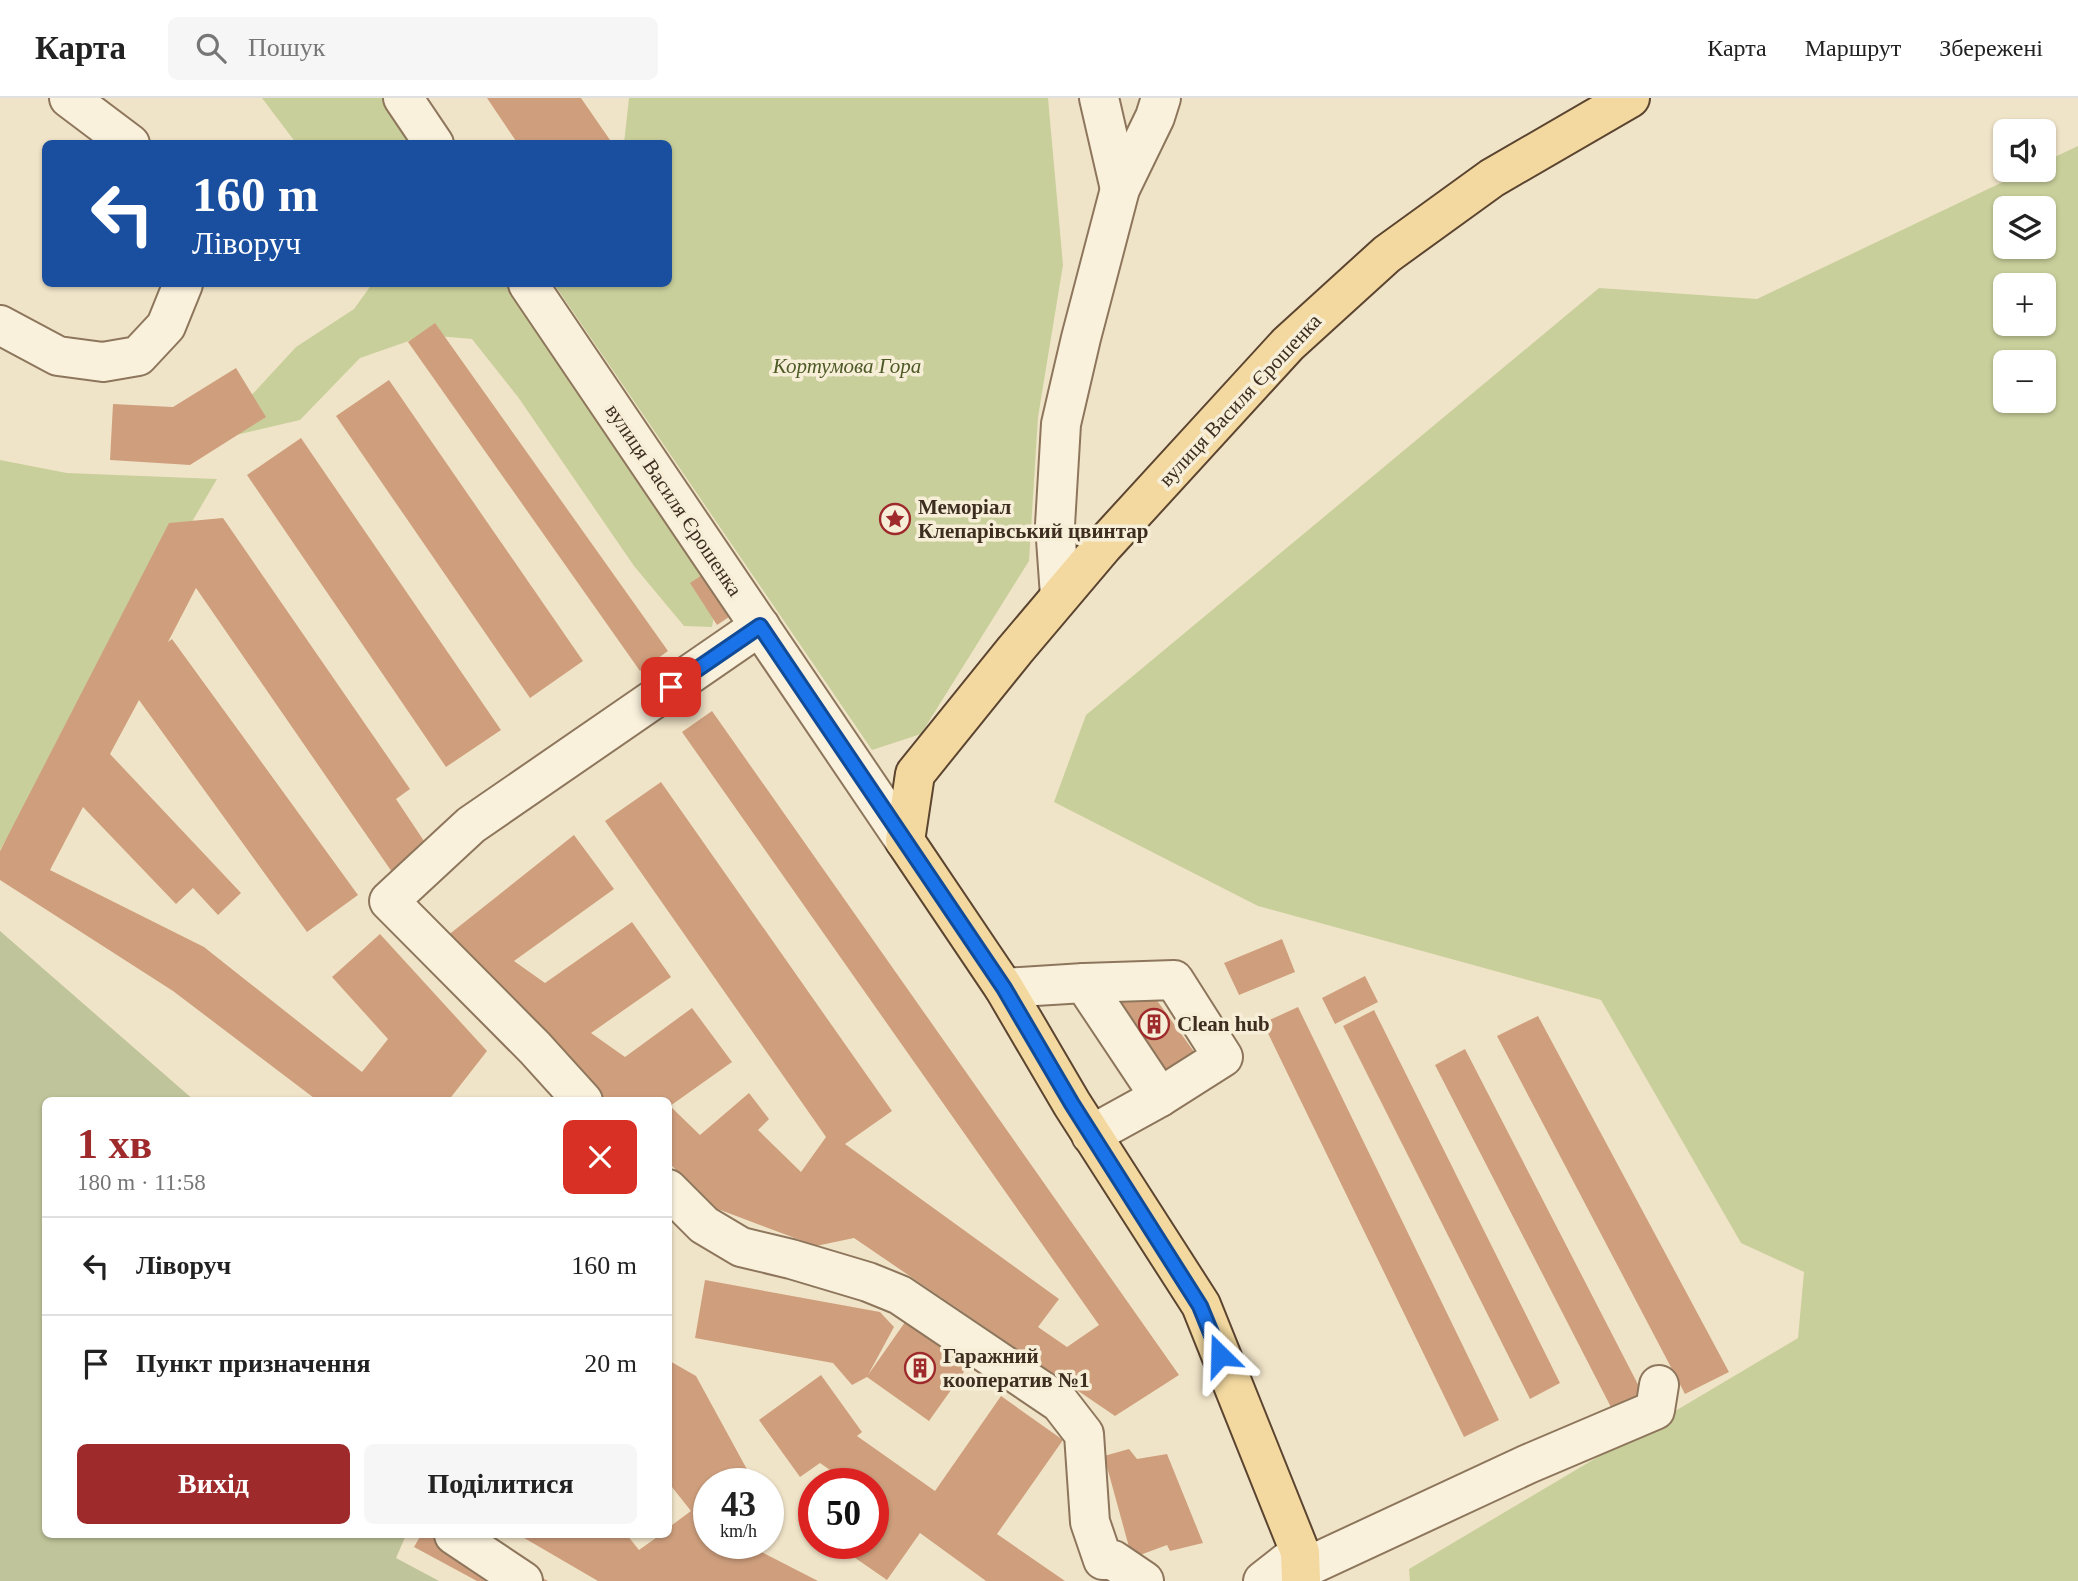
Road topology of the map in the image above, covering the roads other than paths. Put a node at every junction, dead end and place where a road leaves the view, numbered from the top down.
1 (69, 98) edge
2 (403, 98) edge
3 (1099, 98) edge
4 (1630, 98) edge
5 (1164, 104) edge
6 (125, 140) edge
7 (431, 140) edge
8 (1120, 189) junction
9 (182, 287) edge
10 (530, 287) edge
11 (0, 325) edge
12 (1060, 596) junction
13 (760, 626) junction
14 (915, 774) junction
15 (867, 786) junction
16 (905, 841) junction
17 (1084, 983) junction
18 (1004, 988) junction
19 (579, 1097) edge
20 (1160, 1097) junction
21 (1091, 1135) junction
22 (672, 1193) edge
23 (1659, 1385) dead end
24 (458, 1538) edge
25 (1300, 1568) edge
26 (1101, 1570) edge
27 (523, 1581) edge
28 (1144, 1581) edge
29 (1263, 1581) edge

1 - 6 lane
2 - 7 lane
3 - 8 lane
4 - 12 main road, вулиця Василя Єрошенка
5 - 8 lane
8 - 12 lane
9 - 11 lane
10 - 13 lane, вулиця Василя Єрошенка
12 - 14 main road, вулиця Василя Єрошенка
13 - 15 lane, вулиця Василя Єрошенка
13 - 19 lane
14 - 15 lane
14 - 16 main road
15 - 16 lane, вулиця Василя Єрошенка
16 - 18 main road, вулиця Василя Єрошенка
17 - 18 lane
17 - 20 lane
17 - 20 lane
18 - 21 main road, вулиця Василя Єрошенка
20 - 21 lane
21 - 25 main road, вулиця Василя Єрошенка
22 - 26 lane
23 - 25 lane
24 - 27 lane
25 - 29 lane
26 - 28 lane

